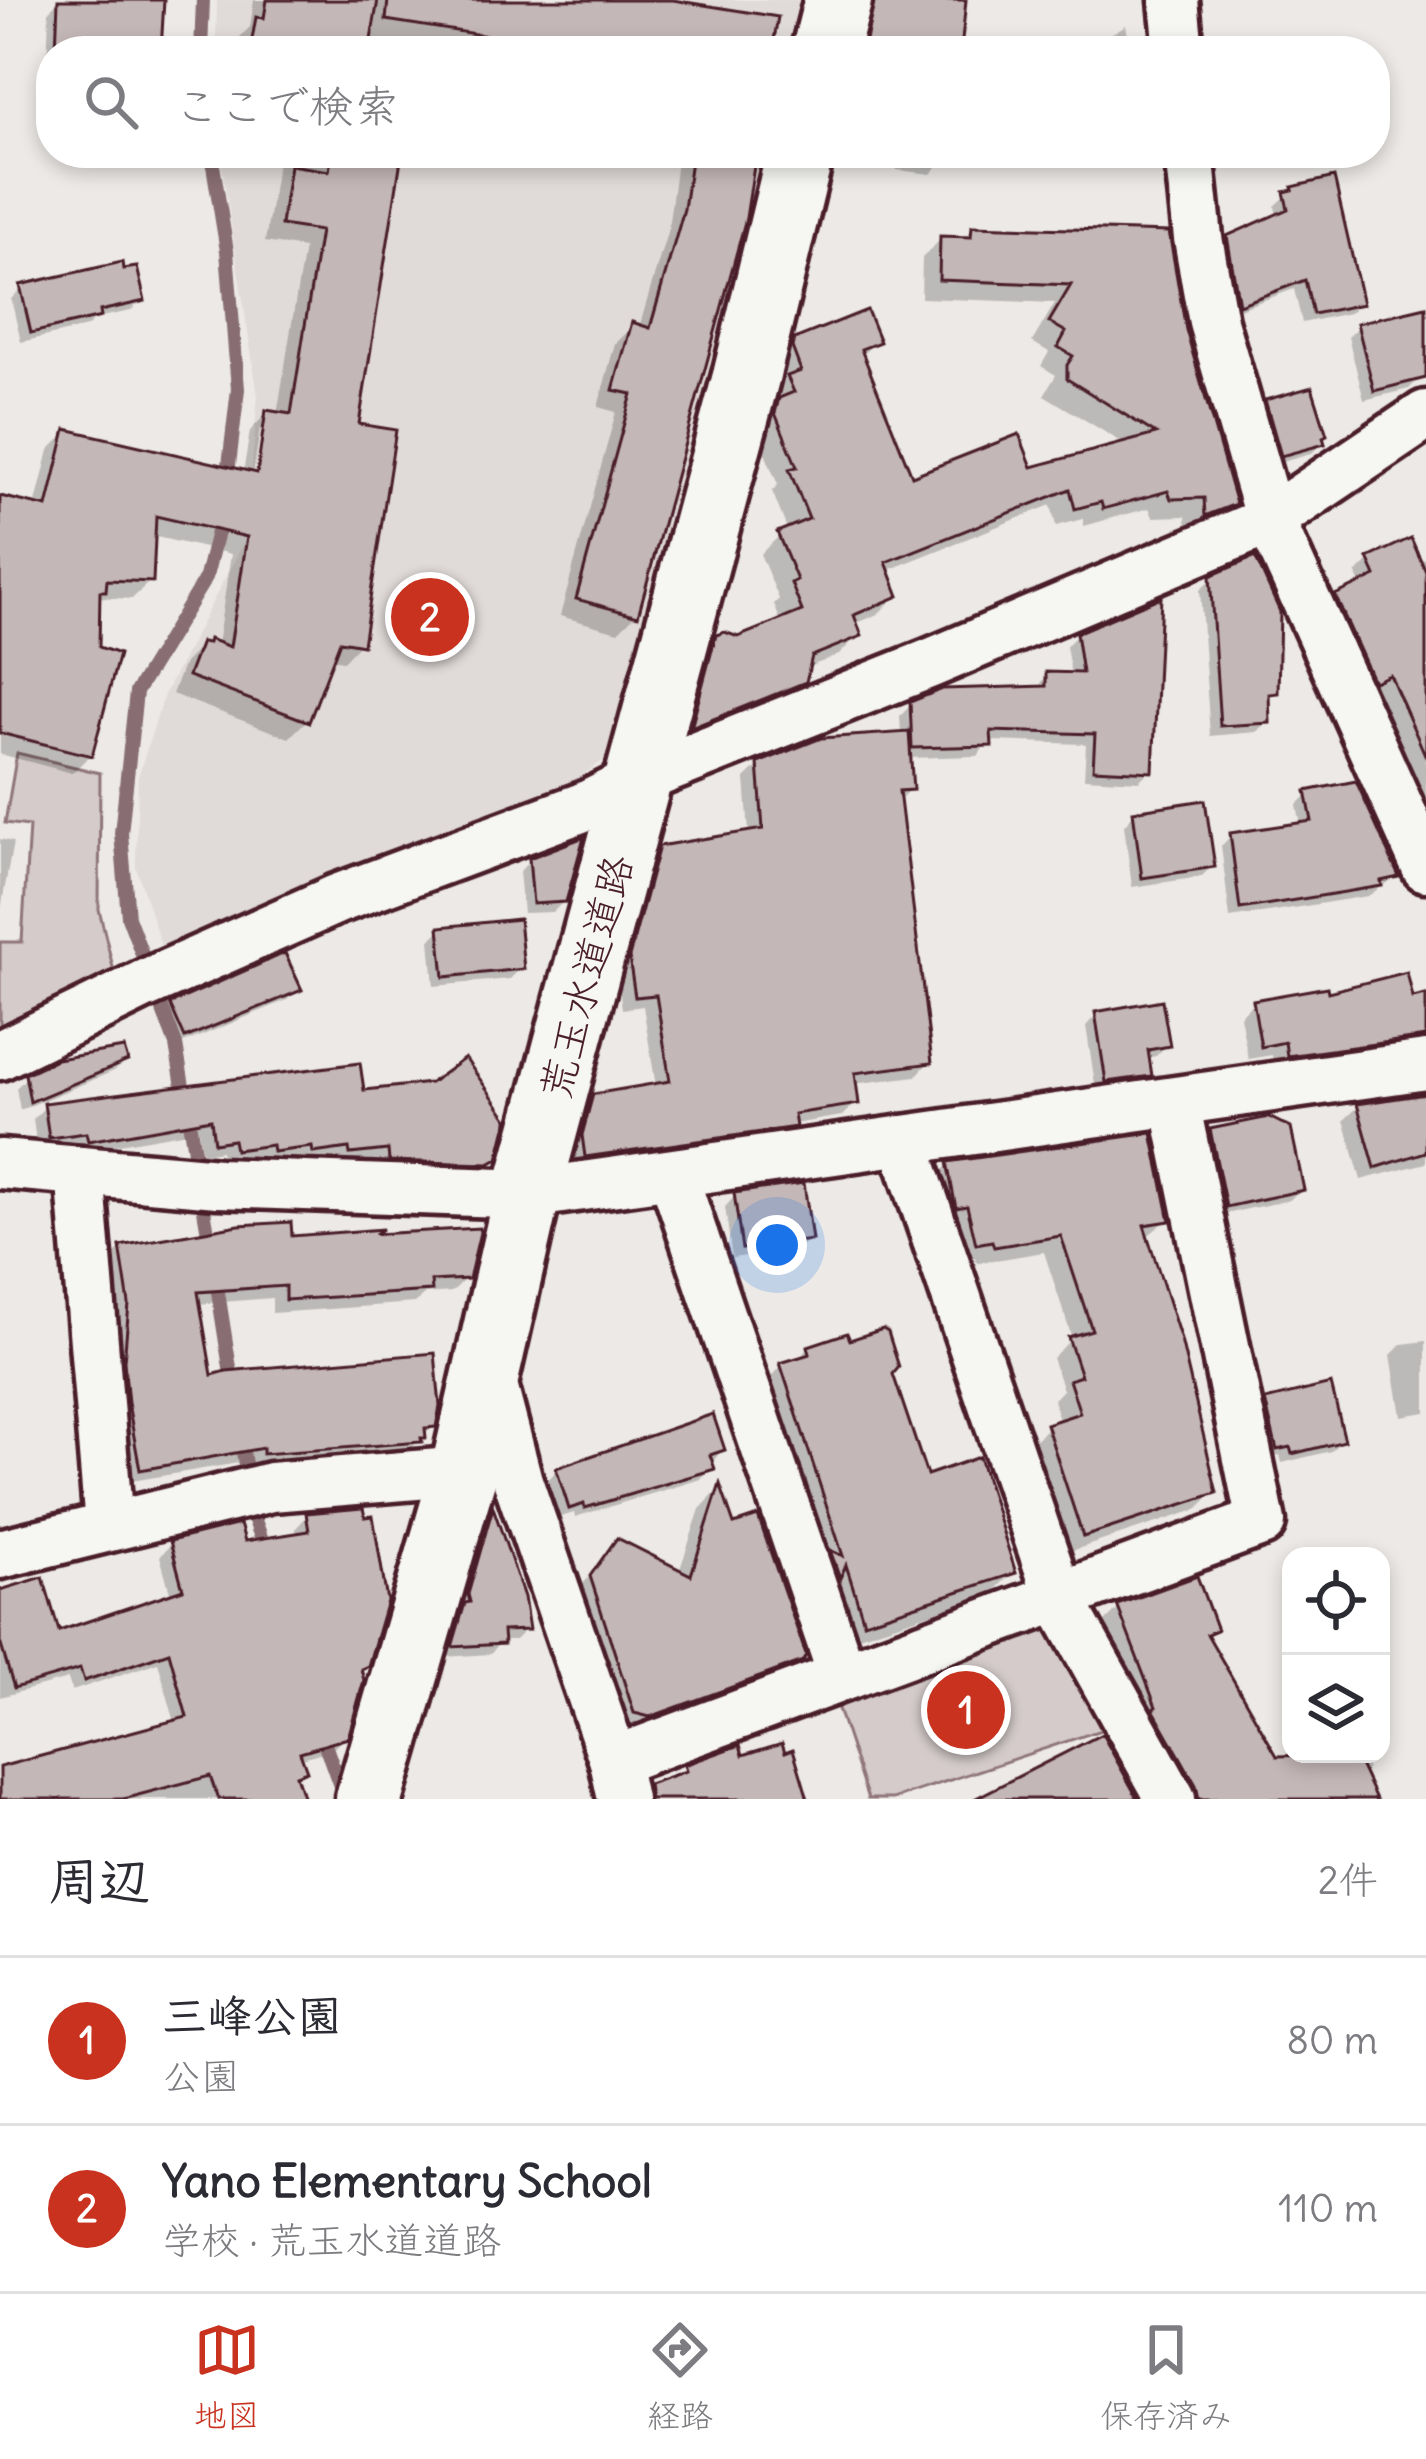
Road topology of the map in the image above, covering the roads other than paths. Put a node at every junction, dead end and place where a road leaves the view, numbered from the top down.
1 (838, 0) edge
2 (1174, 0) edge
3 (829, 36) edge
4 (1178, 36) edge
5 (796, 168) edge
6 (1191, 168) edge
7 (1426, 415) edge
8 (1270, 520) junction
9 (640, 779) junction
10 (1426, 867) edge
11 (0, 1055) edge
12 (1426, 1065) edge
13 (1175, 1102) junction
14 (903, 1140) junction
15 (0, 1164) edge
16 (80, 1171) junction
17 (674, 1175) junction
18 (527, 1194) junction
19 (488, 1369) junction
20 (464, 1471) junction
21 (110, 1526) junction
22 (0, 1554) edge
23 (1059, 1598) junction
24 (842, 1673) junction
25 (618, 1780) edge
26 (369, 1799) edge
27 (1171, 1799) edge

1 - 3 main road
2 - 4 street
5 - 9 main road, 荒玉水道道路
6 - 8 street
7 - 8 street
8 - 9 street
8 - 10 street
9 - 11 street
9 - 18 main road, 荒玉水道道路
12 - 13 street
13 - 14 street
13 - 23 street
14 - 17 street
14 - 23 street
15 - 16 street
16 - 18 street
16 - 21 street
17 - 18 street
17 - 24 street
18 - 19 main road, 荒玉水道道路
19 - 20 main road, 荒玉水道道路
19 - 25 street
20 - 21 street
20 - 26 main road, 荒玉水道道路
21 - 22 street
23 - 24 street
23 - 27 street
24 - 25 street

